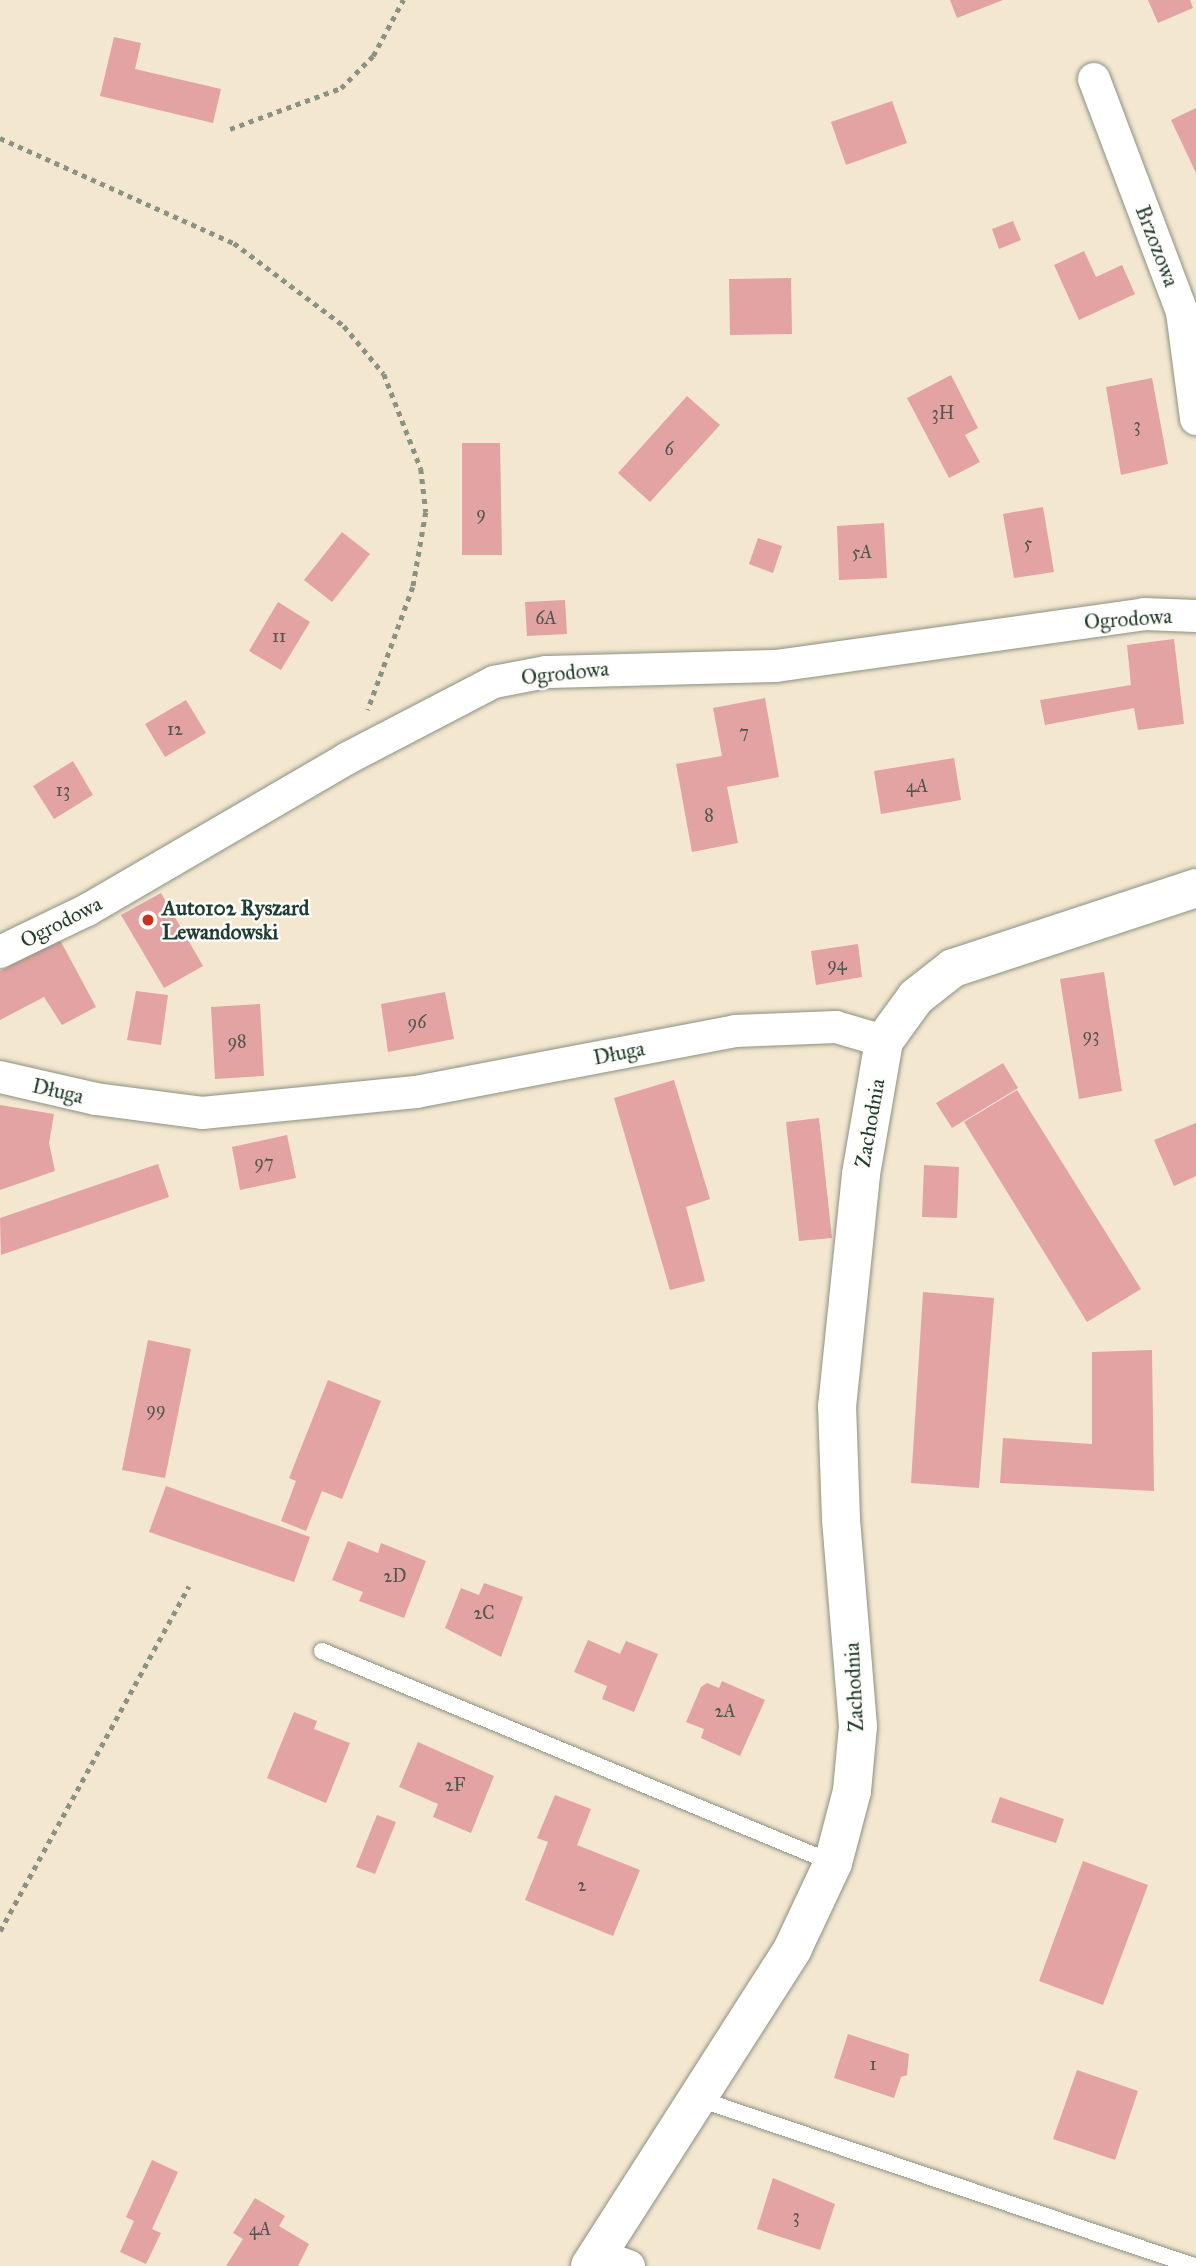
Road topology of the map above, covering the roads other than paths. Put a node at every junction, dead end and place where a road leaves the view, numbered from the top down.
1 (1094, 79) dead end
2 (1196, 419) edge
3 (1196, 616) edge
4 (1196, 888) edge
5 (0, 952) edge
6 (884, 1041) junction
7 (0, 1077) edge
8 (321, 1651) dead end
9 (833, 1863) junction
10 (699, 2099) junction
11 (606, 2262) edge
12 (1194, 2266) edge

1 - 2 street, Brzozowa
3 - 5 street, Ogrodowa
4 - 6 street
6 - 7 street, Długa
6 - 9 street, Zachodnia
8 - 9 lane
9 - 10 street, Zachodnia
10 - 11 street, Zachodnia
10 - 12 lane

